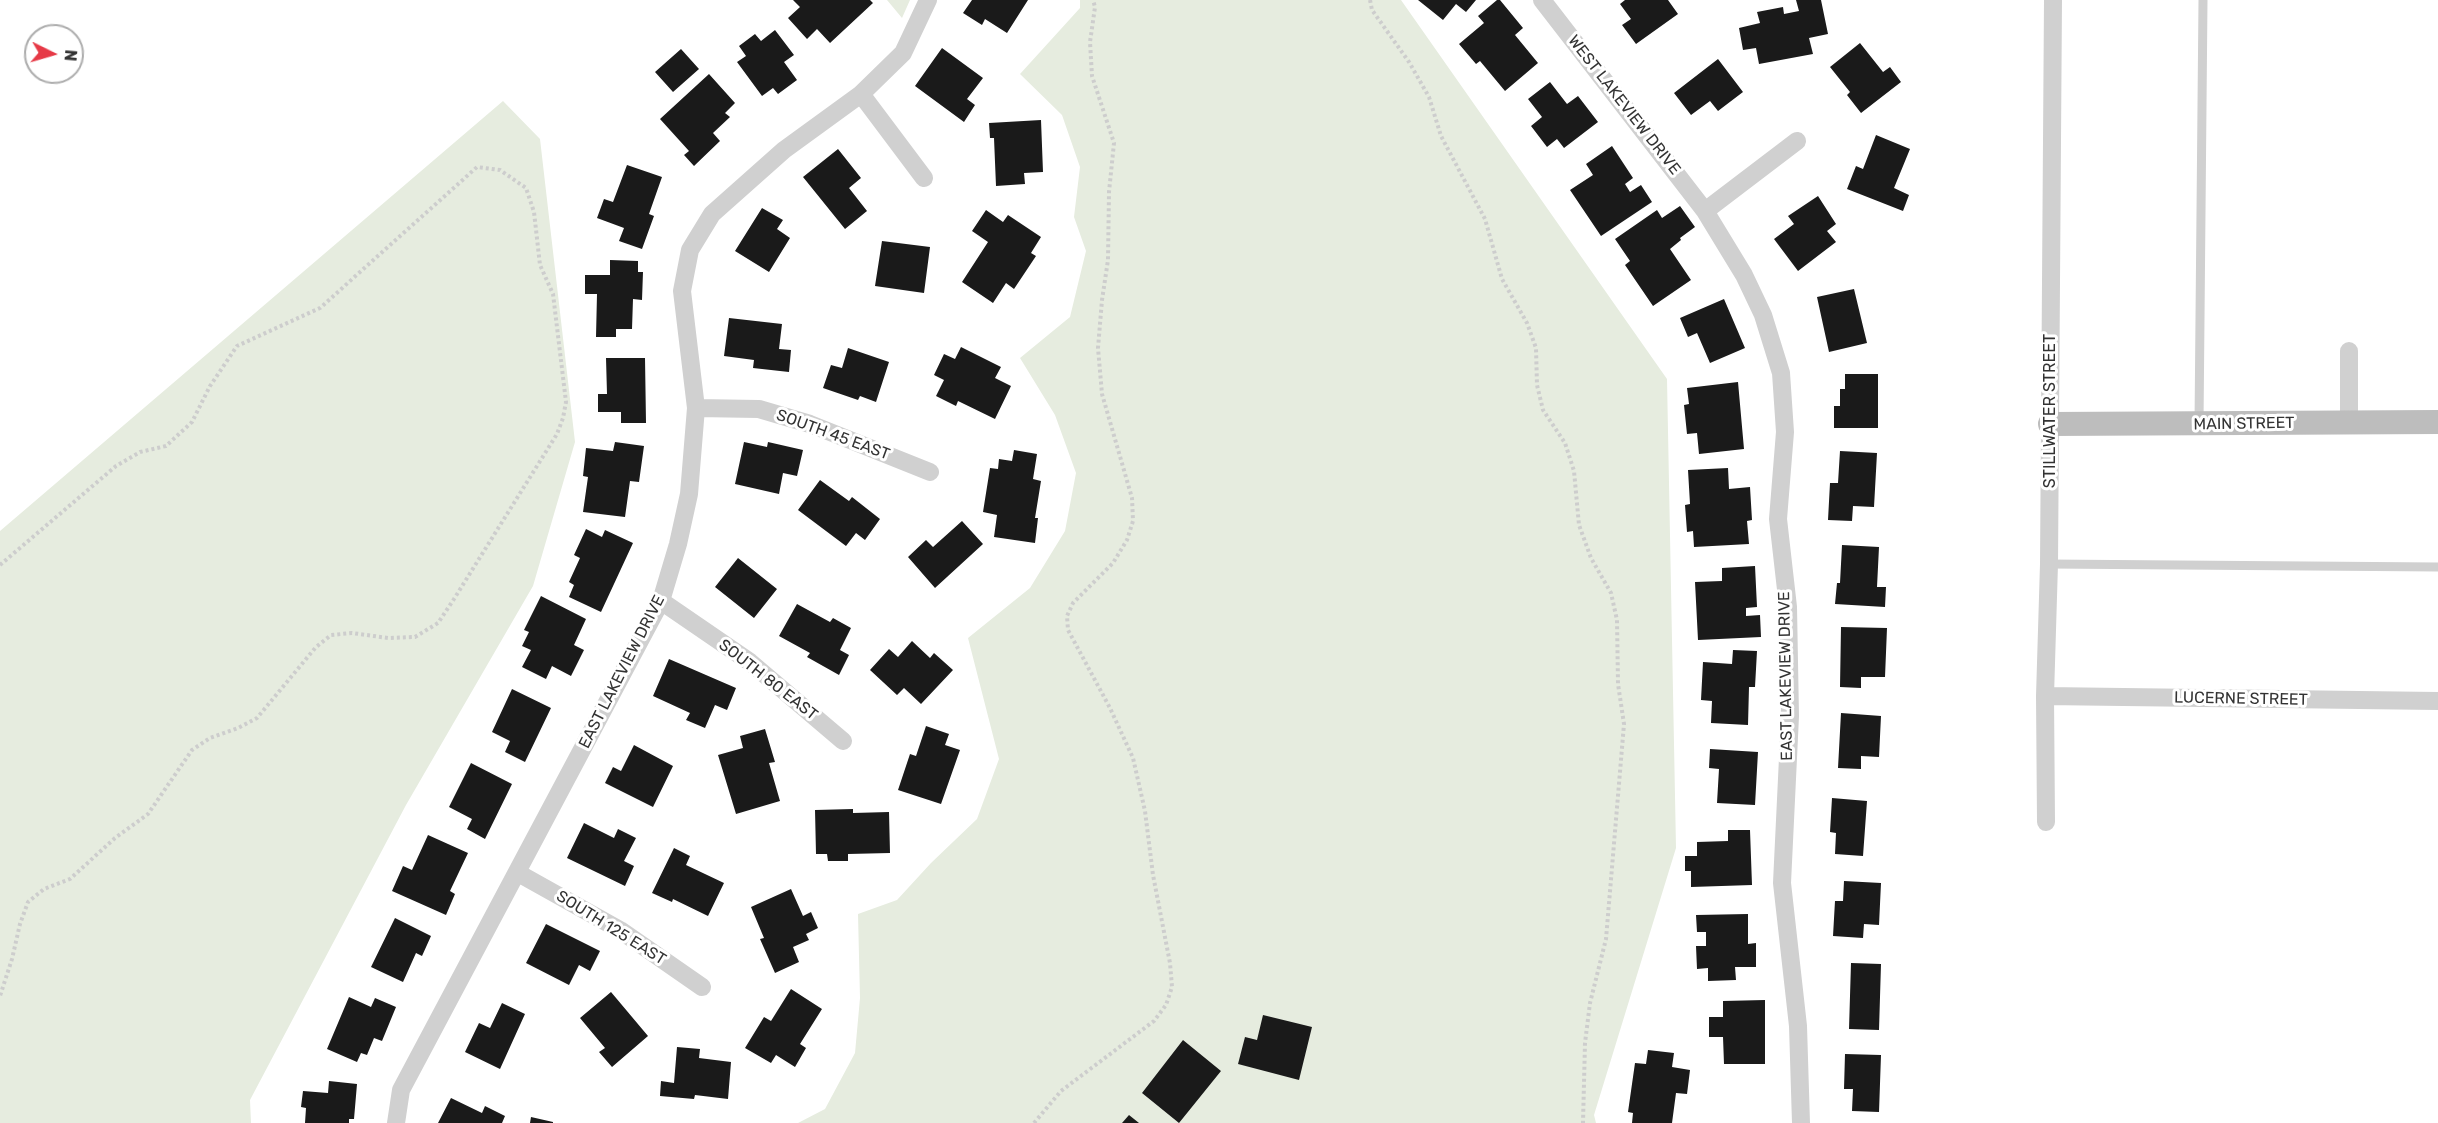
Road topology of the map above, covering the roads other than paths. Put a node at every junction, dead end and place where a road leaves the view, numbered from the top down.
1 (928, 0) edge
2 (2053, 0) edge
3 (2203, 0) edge
4 (1545, 1) edge
5 (861, 94) junction
6 (1797, 141) dead end
7 (924, 178) dead end
8 (1705, 211) junction
9 (2349, 351) dead end
10 (696, 408) junction
11 (2438, 422) edge
12 (2349, 423) junction
13 (2050, 424) junction
14 (2199, 425) junction
15 (930, 472) dead end
16 (2049, 564) junction
17 (2438, 567) edge
18 (661, 601) junction
19 (2044, 696) junction
20 (2438, 701) edge
21 (843, 741) dead end
22 (2046, 822) dead end
23 (518, 873) junction
24 (702, 987) dead end
25 (396, 1122) edge
26 (1801, 1123) edge

1 - 5 street
2 - 13 street, STILLWATER STREET
3 - 14 lane
4 - 8 street, WEST LAKEVIEW DRIVE
5 - 7 street
5 - 10 street, EAST LAKEVIEW DRIVE
6 - 8 street
8 - 26 street, EAST LAKEVIEW DRIVE
9 - 12 street
10 - 15 street, SOUTH 45 EAST
10 - 18 street, EAST LAKEVIEW DRIVE
11 - 12 street, MAIN STREET
12 - 14 street, MAIN STREET
13 - 14 street, MAIN STREET
13 - 16 street, STILLWATER STREET
16 - 17 lane
16 - 19 street, STILLWATER STREET
18 - 21 street, SOUTH 80 EAST
18 - 23 street, EAST LAKEVIEW DRIVE
19 - 20 street, LUCERNE STREET
19 - 22 street, STILLWATER STREET
23 - 24 street, SOUTH 125 EAST
23 - 25 street, EAST LAKEVIEW DRIVE

